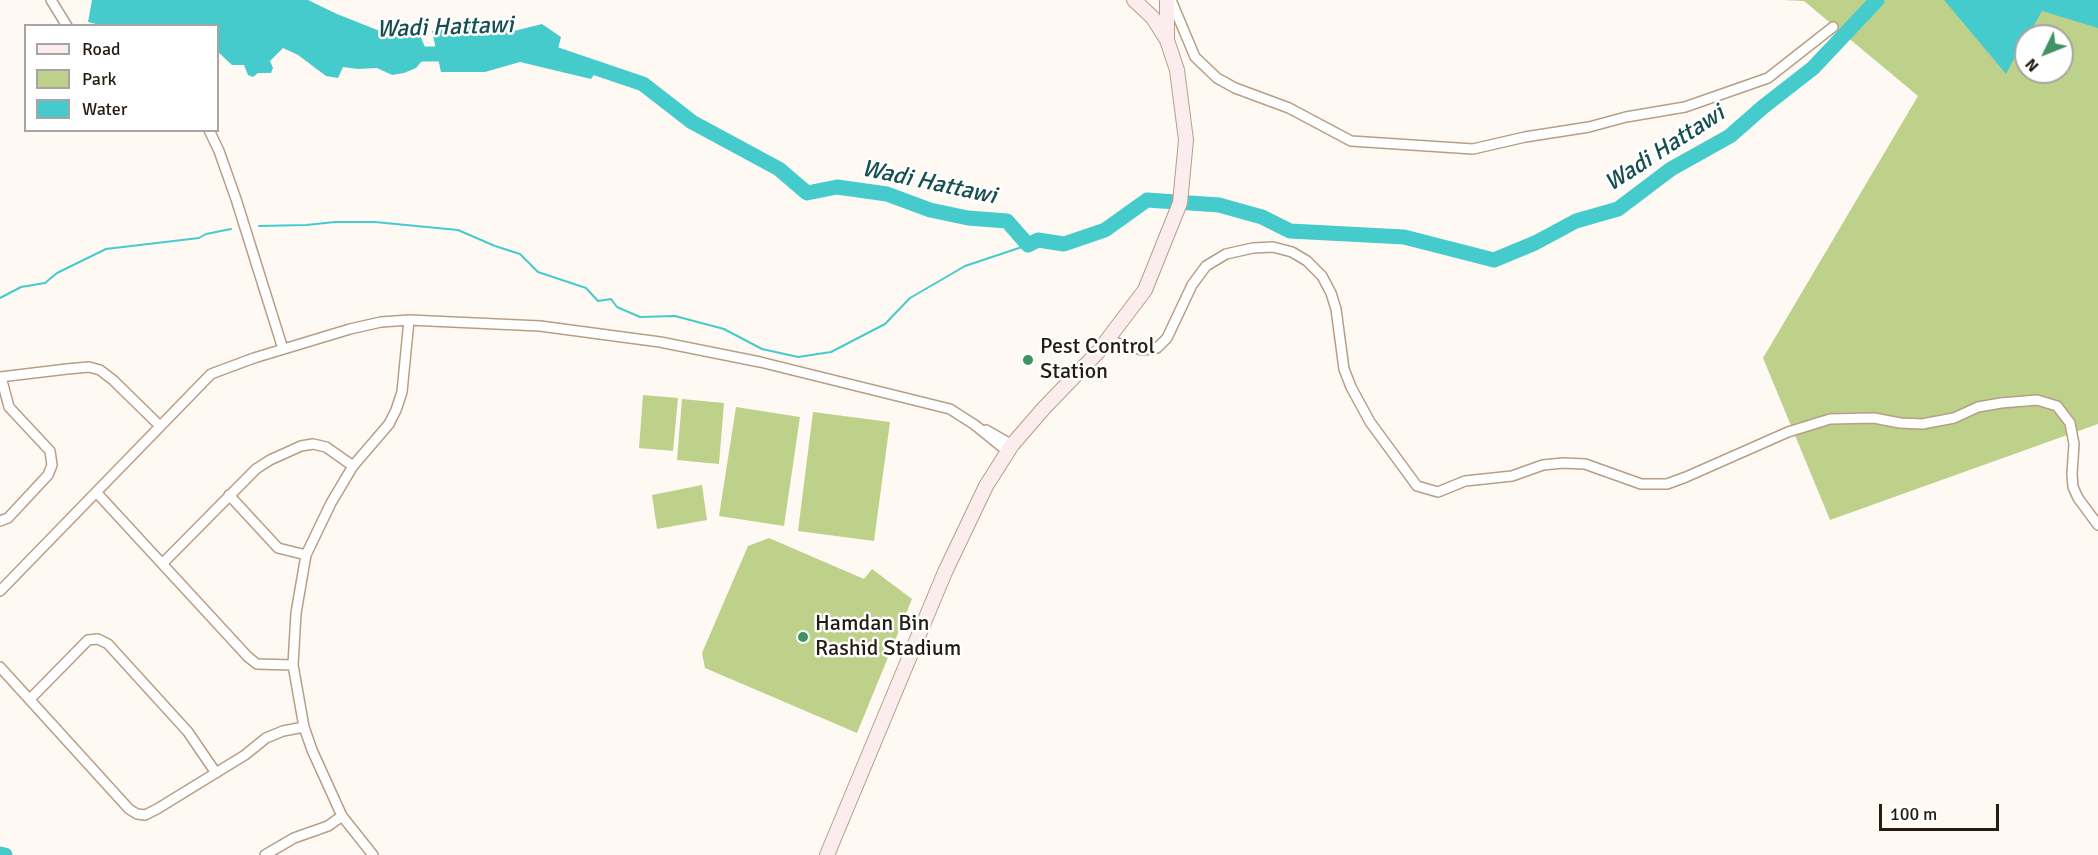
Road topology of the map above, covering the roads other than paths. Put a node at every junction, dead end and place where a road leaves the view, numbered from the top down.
1 (51, 0) edge
2 (1168, 0) edge
3 (1135, 2) edge
4 (66, 24) edge
5 (1833, 27) dead end
6 (1167, 40) junction
7 (210, 132) edge
8 (409, 320) junction
9 (1107, 340) junction
10 (283, 349) junction
11 (1, 377) edge
12 (160, 426) junction
13 (1010, 448) junction
14 (353, 466) junction
15 (96, 492) junction
16 (229, 495) junction
17 (0, 521) edge
18 (2098, 525) edge
19 (306, 555) junction
20 (163, 563) junction
21 (0, 591) edge
22 (293, 665) junction
23 (0, 667) edge
24 (30, 699) junction
25 (304, 727) junction
26 (216, 773) junction
27 (342, 816) junction
28 (265, 855) edge
29 (373, 855) edge
30 (827, 855) edge

1 - 4 street
2 - 3 street
2 - 5 street
2 - 6 street
3 - 6 street
6 - 9 street
7 - 10 street
8 - 10 street
8 - 13 street
8 - 14 street
9 - 13 street
9 - 18 street
10 - 12 street
11 - 12 street
11 - 17 street
12 - 15 street
13 - 30 street
14 - 16 street
14 - 19 street
15 - 20 street
15 - 21 street
16 - 19 street
16 - 20 street
19 - 22 street
20 - 22 street
22 - 25 street
23 - 24 street
24 - 26 street
24 - 26 street
25 - 26 street
25 - 27 street
27 - 28 street
27 - 29 street

